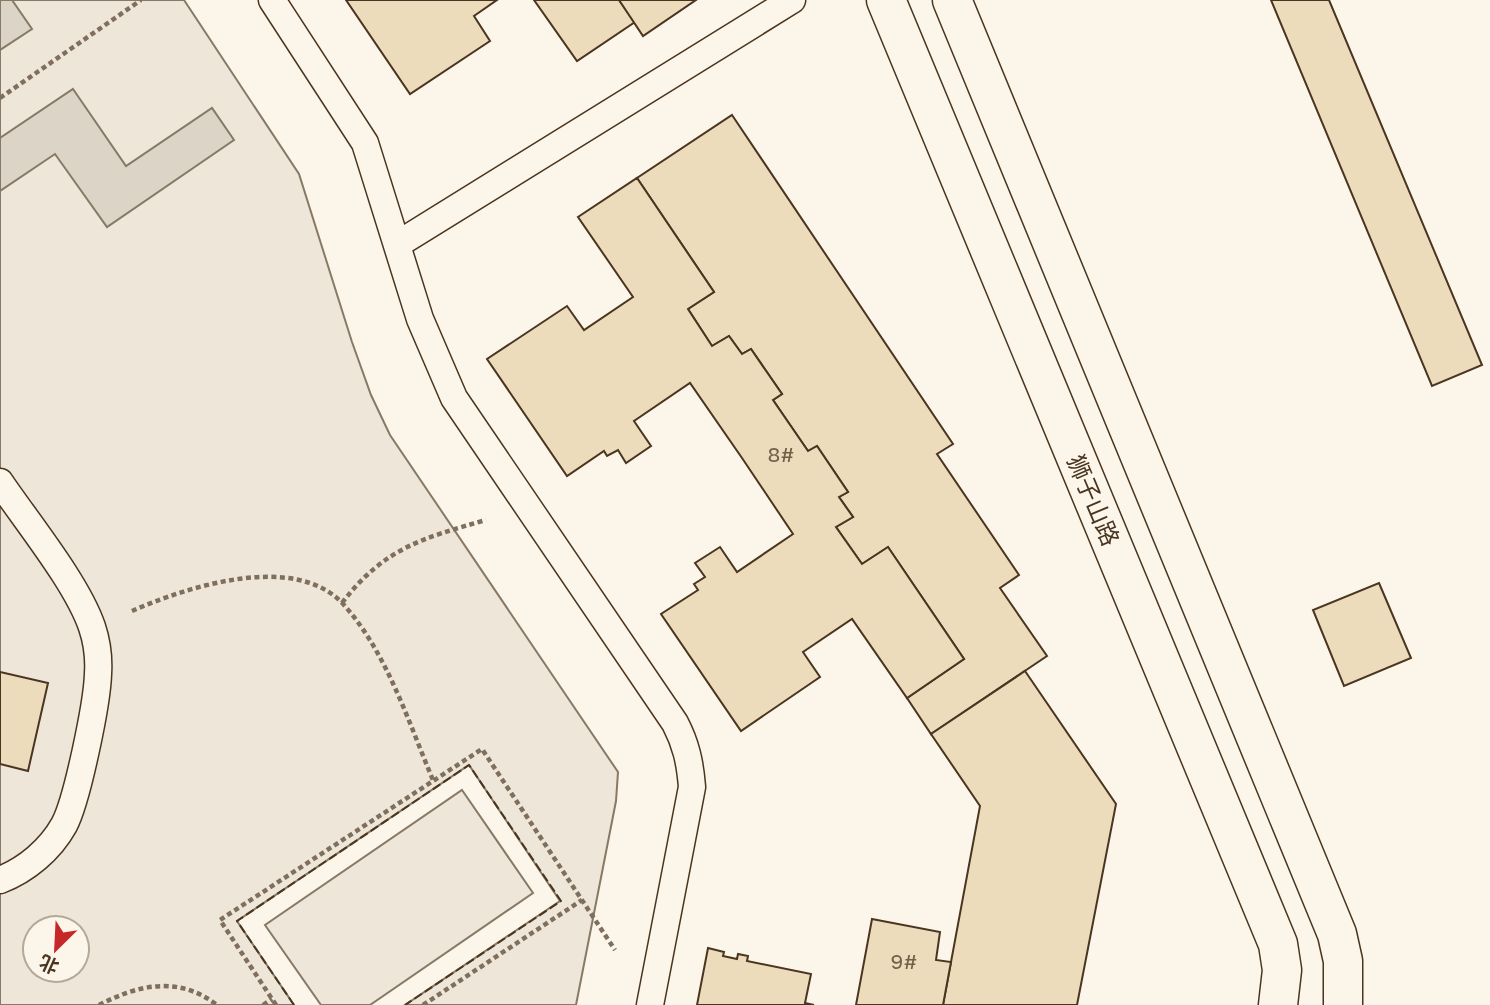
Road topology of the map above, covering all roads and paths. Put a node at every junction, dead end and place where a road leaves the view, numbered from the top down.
1 (141, 0) edge
2 (272, 0) edge
3 (792, 0) edge
4 (886, 0) edge
5 (953, 0) edge
6 (0, 98) edge
7 (398, 244) junction
8 (0, 482) edge
9 (528, 509) junction
10 (342, 603) junction
11 (92, 628) junction
12 (433, 780) junction
13 (0, 880) edge
14 (272, 999) junction
15 (99, 1005) edge
16 (217, 1005) edge
17 (263, 1005) edge
18 (276, 1005) edge
19 (423, 1005) edge
20 (650, 1005) edge
21 (1279, 1005) edge
22 (1343, 1005) edge

1 - 6 path
2 - 7 lane
3 - 7 lane
4 - 21 street, 狮子山路
5 - 22 street
7 - 9 lane
8 - 11 lane
9 - 10 path
9 - 20 lane
10 - 11 path
10 - 12 path
11 - 13 lane
12 - 14 path
12 - 19 path
14 - 17 path
14 - 18 path
15 - 16 path

